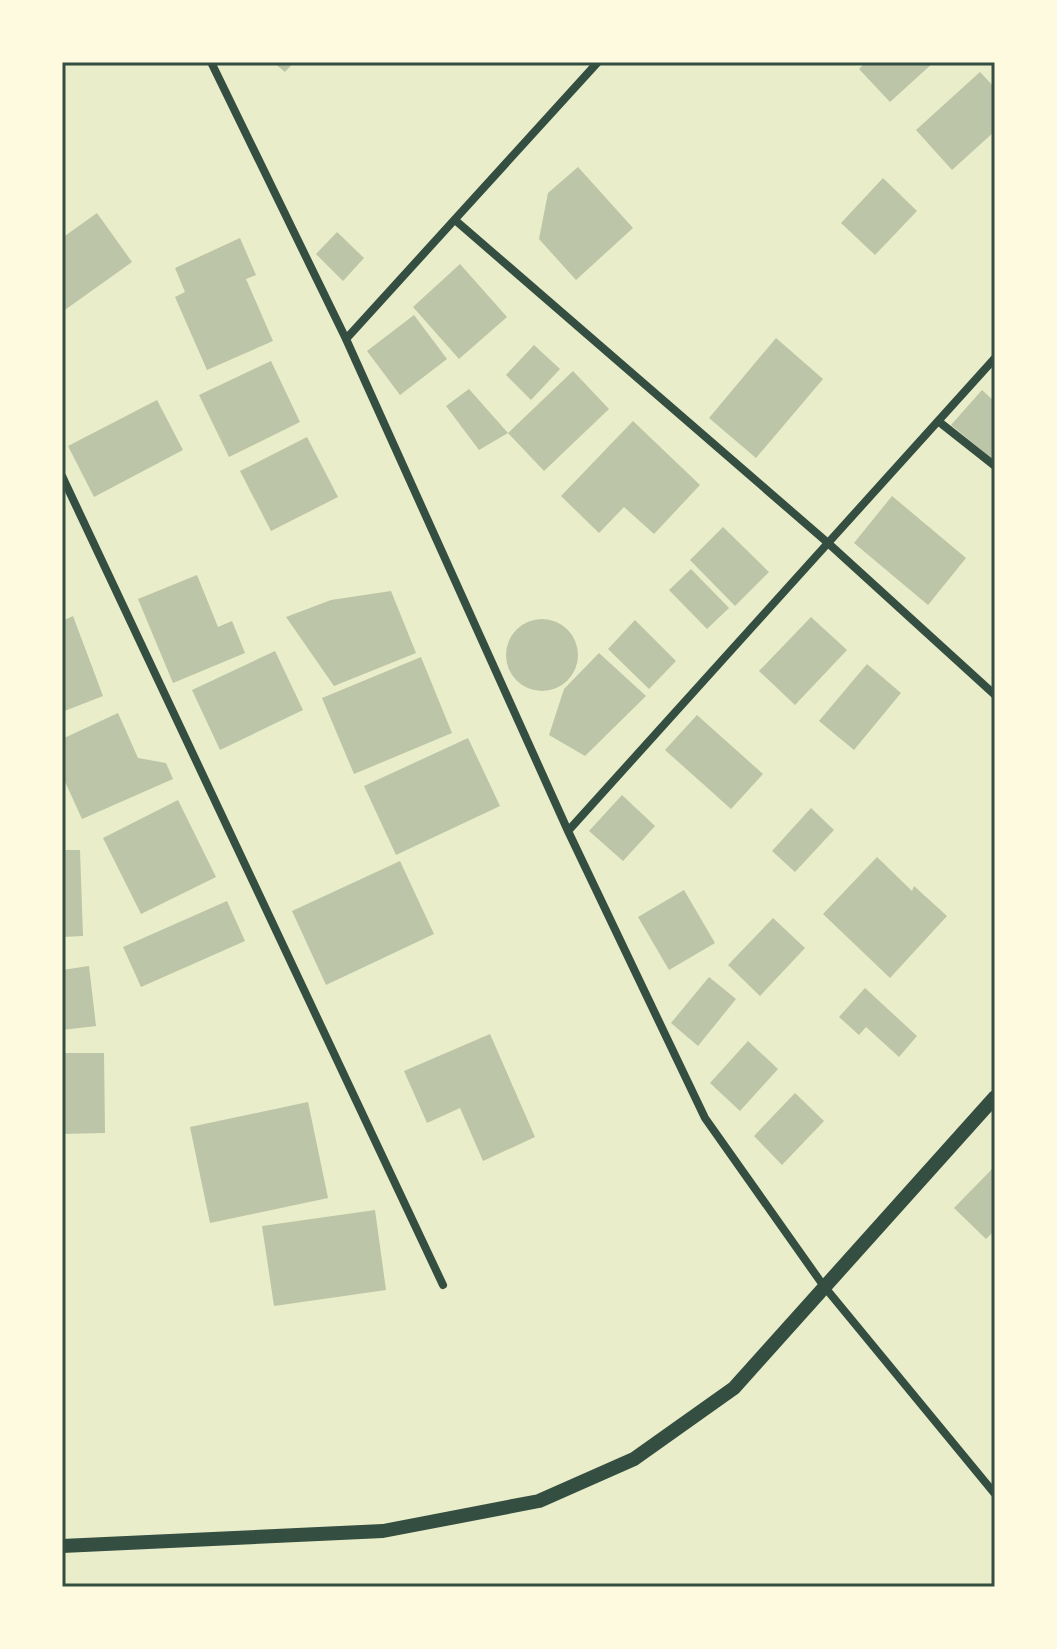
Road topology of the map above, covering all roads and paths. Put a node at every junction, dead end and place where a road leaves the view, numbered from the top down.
1 (211, 62) edge
2 (598, 62) edge
3 (455, 220) junction
4 (346, 339) junction
5 (995, 358) edge
6 (938, 421) junction
7 (995, 466) edge
8 (62, 476) edge
9 (828, 543) junction
10 (995, 695) edge
11 (568, 831) junction
12 (995, 1098) edge
13 (443, 1285) dead end
14 (823, 1285) junction
15 (995, 1494) edge
16 (62, 1546) edge

1 - 4 street
2 - 3 street
3 - 4 street
3 - 9 street
4 - 11 street
5 - 6 street
6 - 7 street
6 - 9 street
8 - 13 street
9 - 10 street
9 - 11 street
11 - 14 street
12 - 14 street
14 - 15 street
14 - 16 street

